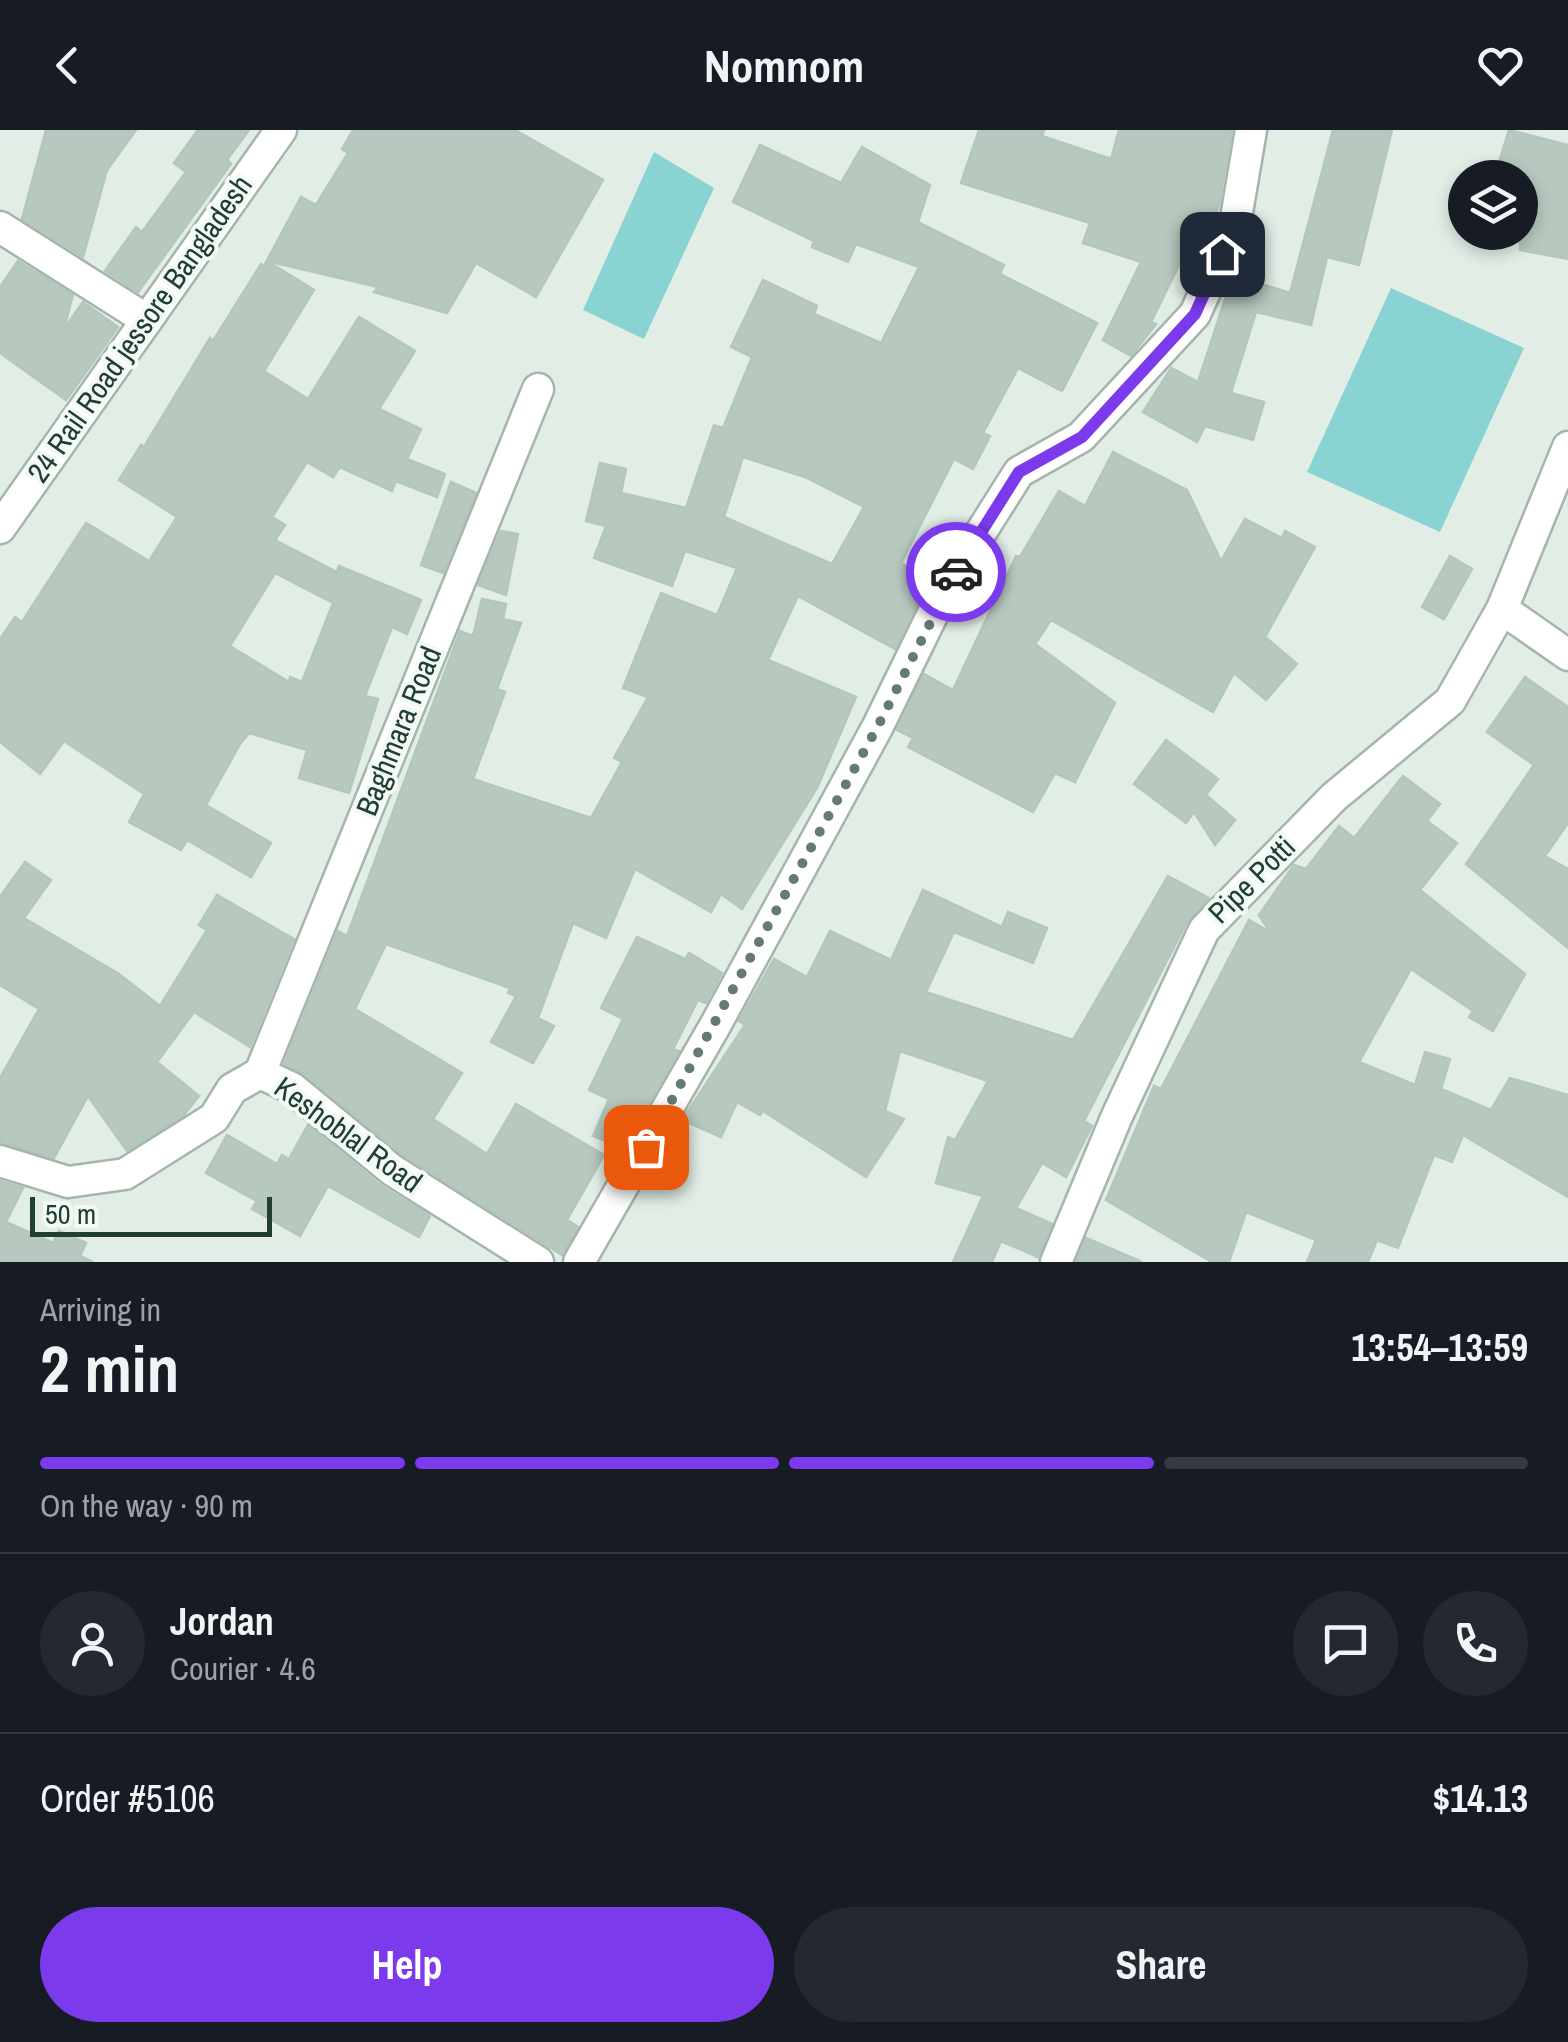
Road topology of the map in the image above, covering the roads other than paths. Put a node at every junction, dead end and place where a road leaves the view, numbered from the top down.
1 (281, 130) edge
2 (1251, 130) edge
3 (0, 227) edge
4 (147, 320) junction
5 (538, 388) dead end
6 (1568, 447) edge
7 (0, 528) edge
8 (1502, 609) junction
9 (1568, 655) edge
10 (260, 1072) junction
11 (0, 1161) edge
12 (538, 1262) edge
13 (579, 1262) edge
14 (1056, 1262) edge

1 - 4 street, 24 Rail Road jessore Bangladesh
2 - 13 street
3 - 4 street
4 - 7 street, 24 Rail Road jessore Bangladesh
5 - 10 street, Baghmara Road
6 - 8 street, Pipe Potti
8 - 9 street
8 - 14 street, Pipe Potti
10 - 11 street, Keshoblal Road
10 - 12 street, Keshoblal Road

